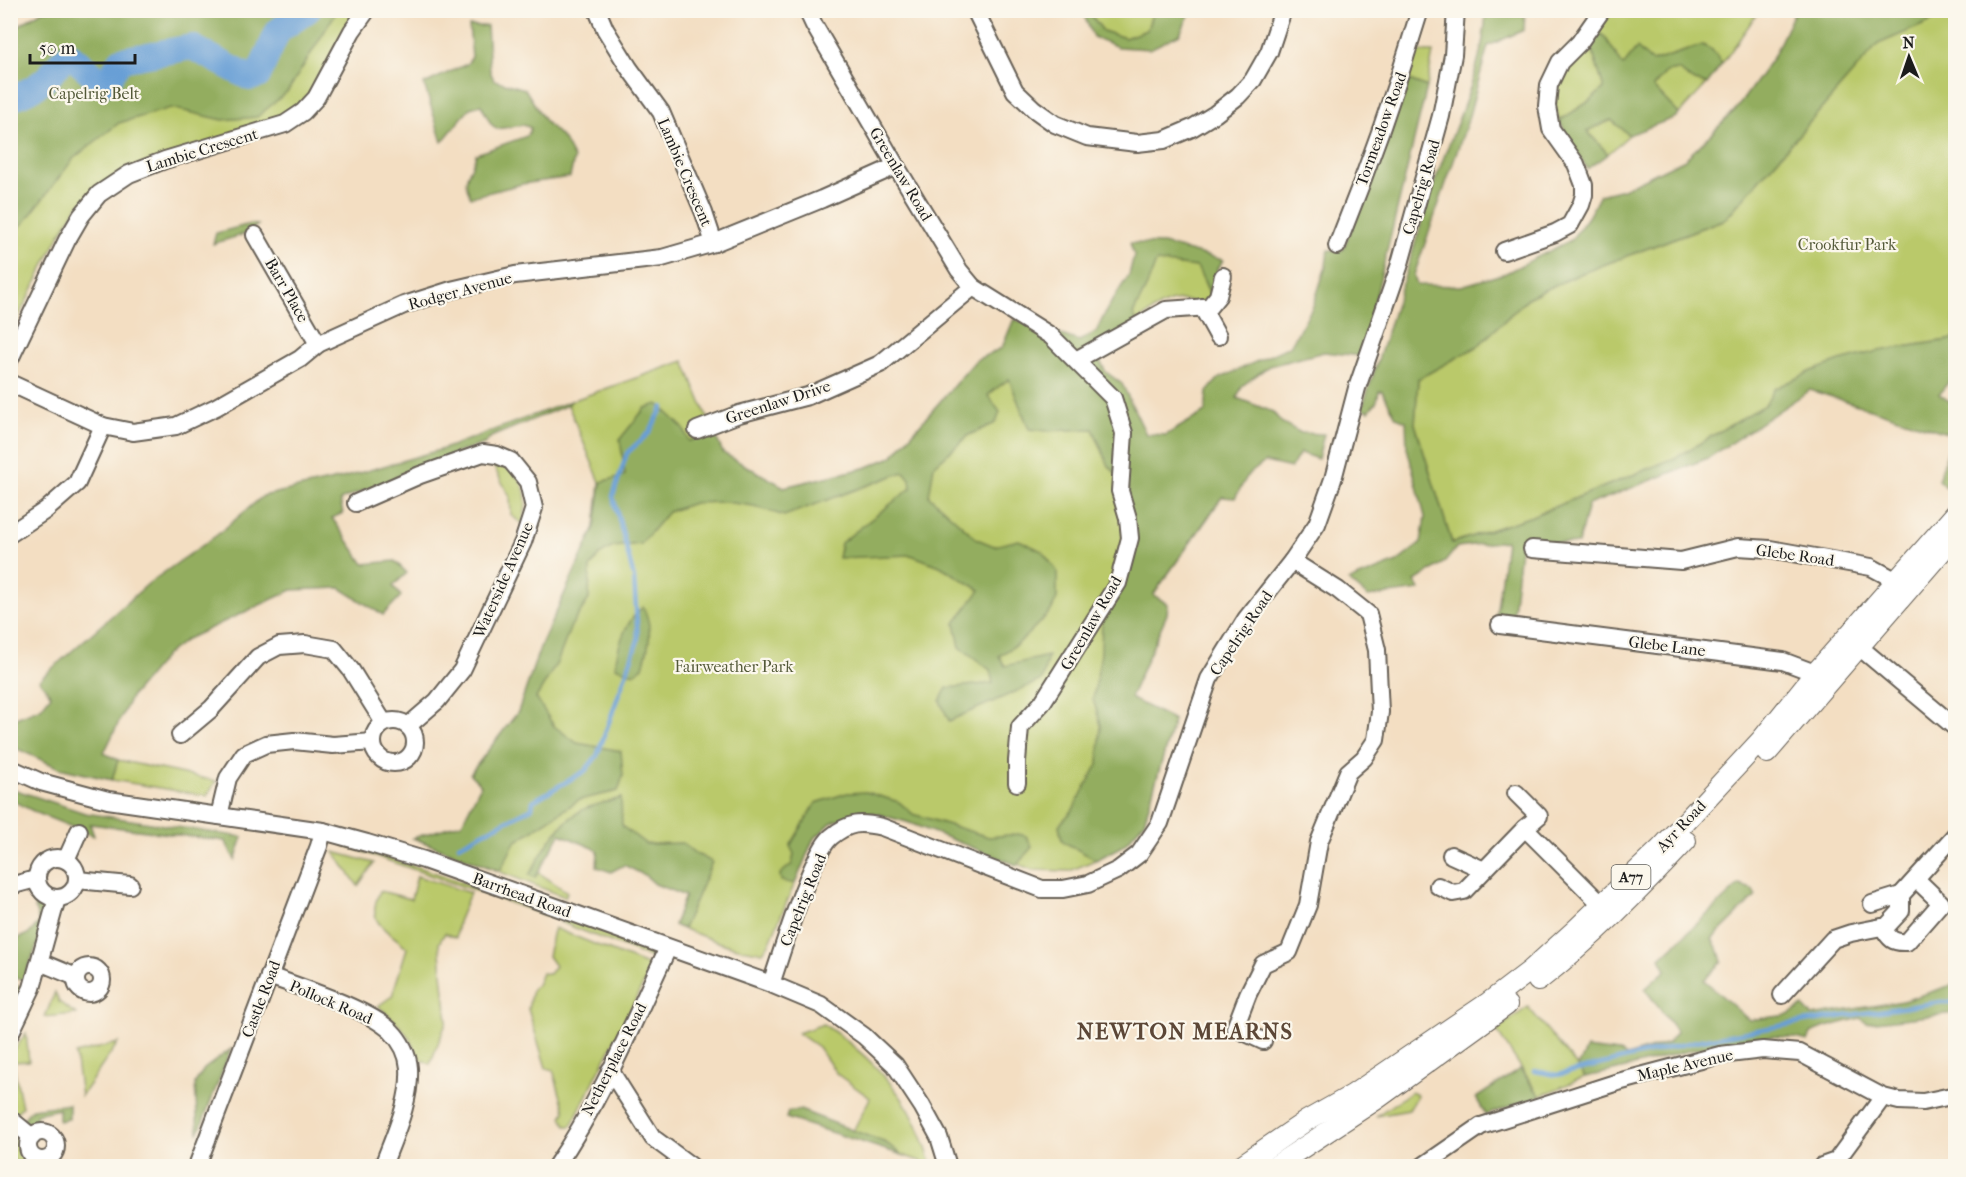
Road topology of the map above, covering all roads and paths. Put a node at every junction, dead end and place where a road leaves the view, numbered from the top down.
1 (367, 10) edge
2 (597, 10) edge
3 (807, 10) edge
4 (975, 10) edge
5 (1283, 10) edge
6 (1420, 10) edge
7 (1456, 10) edge
8 (1602, 10) edge
9 (896, 166) junction
10 (255, 235) dead end
11 (714, 243) junction
12 (1337, 246) dead end
13 (1504, 251) dead end
14 (1223, 276) dead end
15 (973, 287) junction
16 (1202, 307) junction
17 (1218, 336) dead end
18 (318, 344) junction
19 (10, 359) edge
20 (1076, 360) junction
21 (10, 383) edge
22 (103, 426) junction
23 (697, 430) dead end
24 (365, 503) dead end
25 (1956, 513) edge
26 (10, 534) edge
27 (1956, 535) edge
28 (1532, 549) dead end
29 (1292, 561) junction
30 (1903, 586) junction
31 (1500, 625) dead end
32 (1853, 642) junction
33 (1822, 678) junction
34 (384, 723) junction
35 (408, 726) junction
36 (1956, 729) edge
37 (180, 735) dead end
38 (374, 742) junction
39 (10, 768) edge
40 (1017, 783) dead end
41 (1516, 793) dead end
42 (219, 816) junction
43 (1525, 828) junction
44 (79, 831) dead end
45 (323, 831) junction
46 (1956, 834) edge
47 (1451, 855) dead end
48 (66, 860) junction
49 (1484, 870) junction
50 (36, 879) junction
51 (1916, 879) junction
52 (77, 880) junction
53 (130, 885) dead end
54 (10, 886) edge
55 (1438, 886) dead end
56 (1901, 895) junction
57 (57, 898) junction
58 (1872, 904) dead end
59 (1607, 910) junction
60 (1883, 927) junction
61 (668, 948) junction
62 (40, 962) junction
63 (269, 976) junction
64 (76, 977) dead end
65 (771, 984) junction
66 (1782, 995) dead end
67 (10, 1034) edge
68 (1263, 1041) dead end
69 (610, 1070) junction
70 (1956, 1095) edge
71 (1883, 1096) junction
72 (10, 1119) edge
73 (32, 1137) dead end
74 (1241, 1166) edge
75 (197, 1167) edge
76 (383, 1167) edge
77 (556, 1167) edge
78 (691, 1167) edge
79 (948, 1167) edge
80 (1275, 1167) edge
81 (1423, 1167) edge
82 (1822, 1167) edge

1 - 19 street, Lambie Crescent
2 - 11 street, Lambie Crescent
3 - 9 street, Greenlaw Road
4 - 5 street
6 - 12 street, Tormeadow Road
7 - 29 street, Capelrig Road
8 - 13 street
9 - 11 street, Rodger Avenue
9 - 15 street, Greenlaw Road
10 - 18 street, Barr Place
11 - 18 street, Rodger Avenue
14 - 16 street
15 - 20 street, Greenlaw Road
15 - 23 street, Greenlaw Drive
16 - 17 street
16 - 20 street
18 - 22 street, Rodger Avenue
20 - 40 street, Greenlaw Road
21 - 22 street, Rodger Avenue
22 - 26 street
24 - 35 street, Waterside Avenue
25 - 30 main road, Ayr Road / A77
27 - 30 main road, Ayr Road / A77
28 - 30 street, Glebe Road
29 - 65 street, Capelrig Road
29 - 68 street
30 - 32 main road, Ayr Road / A77
31 - 33 street, Glebe Lane
32 - 33 main road, Ayr Road / A77
32 - 36 street
33 - 59 main road, Ayr Road / A77
34 - 35 street
34 - 37 street
34 - 38 street
35 - 38 street
38 - 42 street
39 - 42 street, Barrhead Road
41 - 43 street
42 - 45 street, Barrhead Road
43 - 49 street
43 - 59 street
44 - 48 street
45 - 61 street, Barrhead Road
45 - 63 street, Castle Road
46 - 51 street
47 - 49 street
48 - 50 street
48 - 52 street
49 - 55 street
50 - 54 street
50 - 57 street
51 - 56 street
51 - 60 street
52 - 53 street
52 - 57 street
56 - 58 street
56 - 60 street
57 - 62 street
59 - 74 main road, Ayr Road / A77
59 - 80 main road, Ayr Road / A77
60 - 66 street
61 - 65 street, Barrhead Road
61 - 69 street, Netherplace Road
62 - 64 street
62 - 67 street
63 - 75 street, Castle Road
63 - 76 street, Pollock Road
65 - 79 street, Barrhead Road
69 - 77 street, Netherplace Road
69 - 78 street
70 - 71 street, Maple Avenue
71 - 81 street, Maple Avenue
71 - 82 street
72 - 73 street

